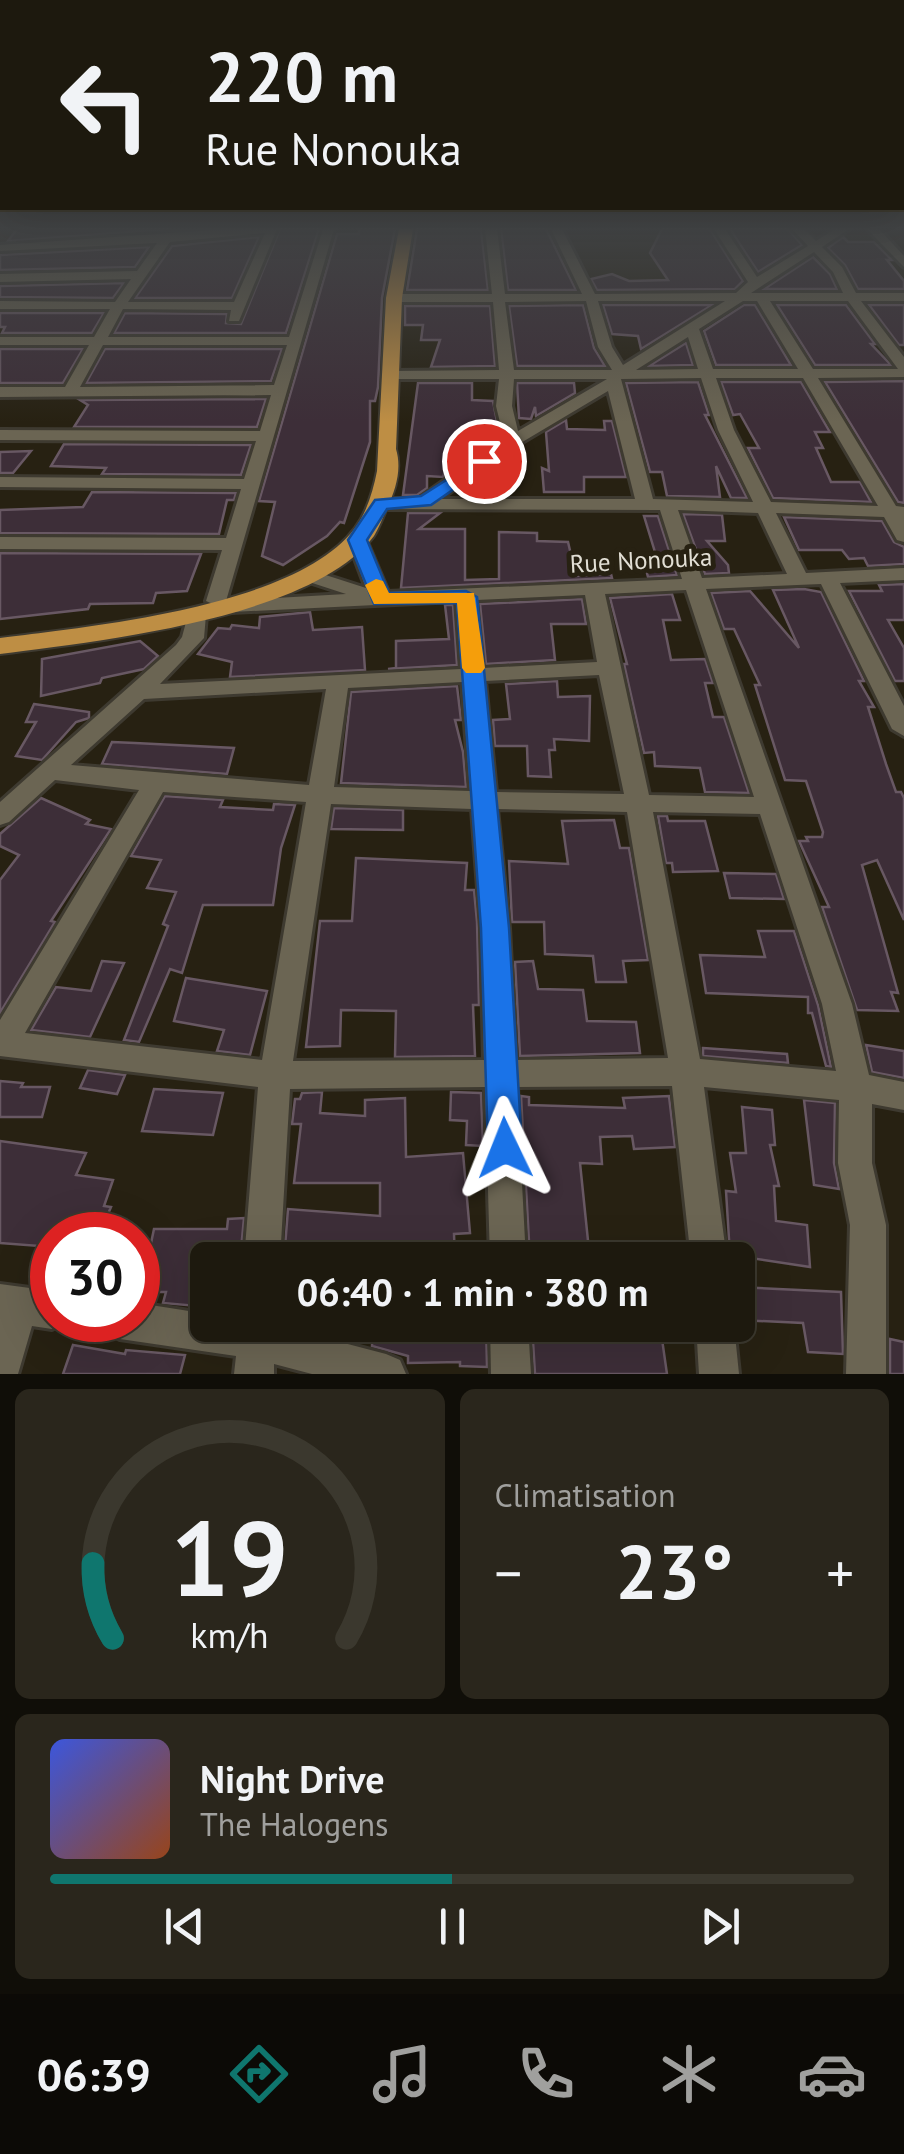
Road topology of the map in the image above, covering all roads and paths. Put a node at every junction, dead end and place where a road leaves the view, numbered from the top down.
1 (128, 293) edge
2 (245, 293) edge
3 (310, 293) edge
4 (395, 293) edge
5 (497, 293) edge
6 (589, 293) edge
7 (751, 293) edge
8 (760, 293) edge
9 (795, 293) edge
10 (850, 293) edge
11 (904, 297) edge
12 (394, 298) junction
13 (497, 298) junction
14 (592, 298) junction
15 (739, 298) junction
16 (852, 298) junction
17 (0, 305) edge
18 (119, 305) junction
19 (238, 306) junction
20 (692, 326) junction
21 (98, 340) junction
22 (0, 341) edge
23 (224, 341) junction
24 (296, 341) junction
25 (904, 370) edge
26 (507, 374) junction
27 (809, 374) junction
28 (391, 375) junction
29 (706, 375) junction
30 (616, 377) junction
31 (278, 390) junction
32 (0, 392) edge
33 (70, 392) junction
34 (0, 435) edge
35 (264, 436) junction
36 (512, 440) junction
37 (386, 449) junction
38 (0, 482) edge
39 (250, 484) junction
40 (425, 502) junction
41 (381, 504) junction
42 (656, 504) junction
43 (762, 507) junction
44 (897, 512) edge
45 (904, 536) edge
46 (357, 540) junction
47 (0, 543) edge
48 (233, 544) junction
49 (904, 574) edge
50 (307, 575) junction
51 (798, 578) junction
52 (828, 578) junction
53 (692, 585) junction
54 (594, 591) junction
55 (466, 597) junction
56 (381, 600) junction
57 (214, 607) junction
58 (0, 636) edge
59 (0, 646) edge
60 (606, 668) junction
61 (474, 674) junction
62 (338, 682) junction
63 (138, 692) junction
64 (904, 728) edge
65 (50, 771) junction
66 (154, 784) junction
67 (318, 794) junction
68 (484, 802) junction
69 (638, 802) junction
70 (770, 806) junction
71 (0, 816) edge
72 (1, 1043) edge
73 (688, 1072) junction
74 (503, 1074) junction
75 (275, 1075) junction
76 (856, 1087) junction
77 (904, 1096) edge
78 (263, 1242) edge
79 (508, 1242) edge
80 (707, 1242) edge
81 (24, 1306) edge
82 (160, 1328) edge
83 (510, 1342) edge
84 (716, 1342) edge
85 (256, 1346) edge
86 (0, 1370) edge
87 (386, 1374) edge
88 (511, 1374) edge
89 (719, 1374) edge
90 (866, 1374) edge

1 - 18 street
2 - 19 street
3 - 24 street
4 - 12 highway
5 - 13 street
6 - 14 street
7 - 15 street
8 - 27 street
9 - 16 street
10 - 16 street
11 - 16 street
12 - 13 street
12 - 28 highway
13 - 14 street
13 - 26 street
14 - 15 street
14 - 30 street
15 - 20 street
16 - 25 street
17 - 18 street
18 - 19 street
18 - 21 street
19 - 23 street
20 - 29 street
20 - 30 street
21 - 22 street
21 - 23 street
21 - 33 street
23 - 24 street
24 - 31 street
25 - 27 street
26 - 28 street
26 - 30 street
26 - 36 street
27 - 29 street
27 - 44 street
28 - 37 highway
29 - 30 street
29 - 43 street
30 - 36 street
30 - 42 street
31 - 33 street
31 - 35 street
32 - 33 street
34 - 35 street
35 - 39 street
36 - 40 street
37 - 41 highway
37 - 57 highway
38 - 39 street
39 - 48 street
40 - 41 street
40 - 42 street
41 - 46 highway
42 - 43 street
42 - 53 street
43 - 44 street
43 - 51 street
44 - 45 street
46 - 50 highway
46 - 56 street
47 - 48 street
48 - 57 street
49 - 52 street, Rue Nonouka
50 - 56 street, Rue Nonouka
50 - 57 highway
51 - 52 street, Rue Nonouka
51 - 53 street, Rue Nonouka
52 - 64 street
53 - 54 street, Rue Nonouka
53 - 70 street
54 - 55 street, Rue Nonouka
54 - 60 street
55 - 56 street, Rue Nonouka
55 - 61 street
56 - 57 street, Rue Nonouka
57 - 58 highway
57 - 59 highway
57 - 63 street
60 - 61 street
60 - 69 street
61 - 62 street
61 - 68 street
62 - 63 street
62 - 67 street
63 - 65 street
65 - 66 street
65 - 71 street
66 - 67 street
66 - 72 street
67 - 68 street
67 - 75 street
68 - 69 street
68 - 74 street
69 - 70 street
69 - 73 street
70 - 76 street
72 - 75 street
73 - 74 street
73 - 76 street
73 - 80 street
74 - 75 street
74 - 79 street
75 - 78 street
76 - 77 street
76 - 90 street
81 - 86 street
82 - 85 street
83 - 88 street
84 - 89 street
85 - 87 street

